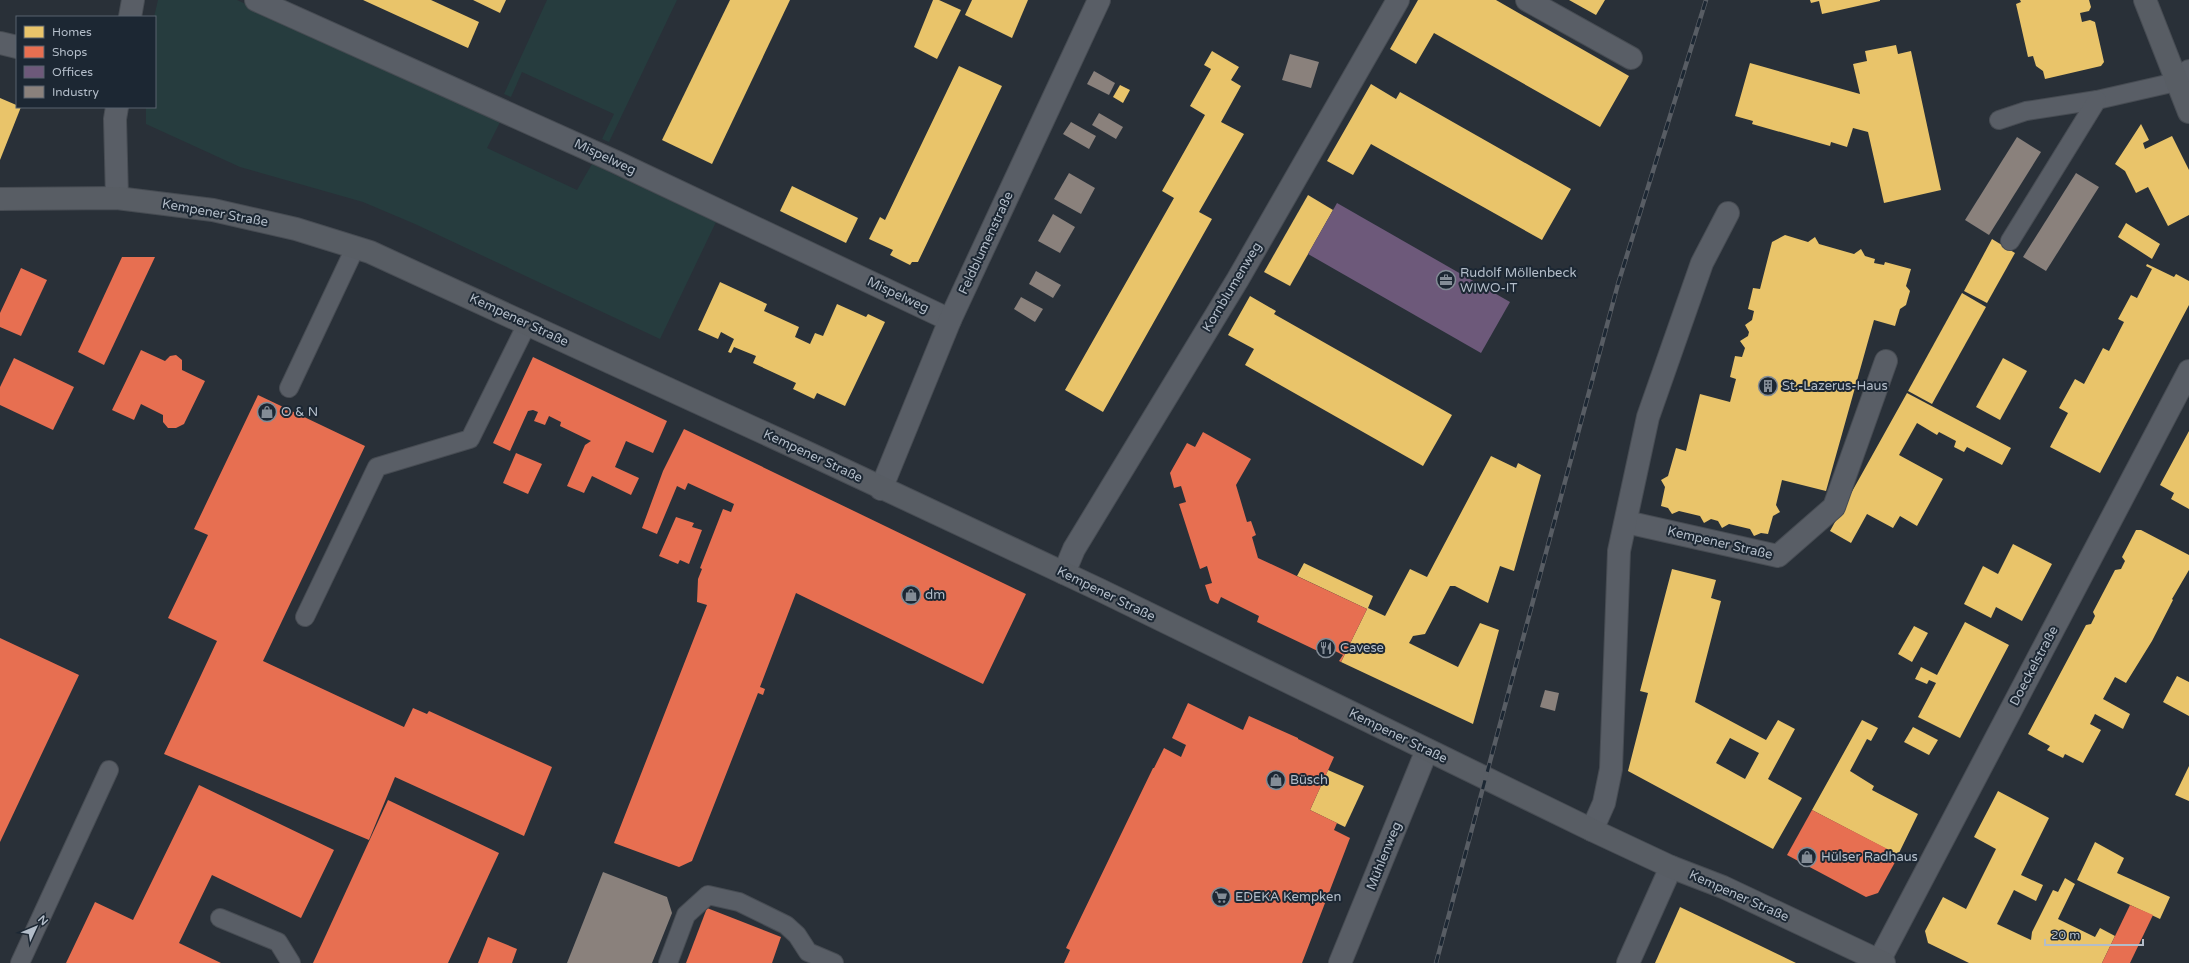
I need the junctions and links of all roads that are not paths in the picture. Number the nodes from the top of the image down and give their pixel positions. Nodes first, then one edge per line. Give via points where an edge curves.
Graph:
1 (133, 0) edge
2 (256, 0) edge
3 (1099, 0) edge
4 (1398, 0) edge
5 (1527, 0) edge
6 (2145, 0) edge
7 (130, 16) edge
8 (0, 43) edge
9 (16, 47) edge
10 (1630, 58) dead end
11 (2182, 76) edge
12 (2097, 100) junction
13 (113, 111) edge
14 (2189, 112) edge
15 (1999, 120) dead end
16 (118, 198) junction
17 (0, 199) edge
18 (1728, 212) dead end
19 (2010, 241) dead end
20 (355, 248) junction
21 (950, 320) junction
22 (527, 324) junction
23 (1886, 361) dead end
24 (2189, 371) edge
25 (289, 388) dead end
26 (881, 489) junction
27 (1626, 522) junction
28 (1064, 573) junction
29 (305, 617) dead end
30 (1427, 750) junction
31 (109, 770) dead end
32 (1592, 830) junction
33 (1671, 867) junction
34 (220, 918) dead end
35 (1882, 962) edge
36 (20, 963) edge
37 (291, 963) edge
38 (668, 963) edge
39 (834, 963) edge
40 (1340, 963) edge
41 (1628, 963) edge

1 - 7 street
2 - 21 street, Mispelweg via 614,161
3 - 21 street, Feldblumenstraße
4 - 28 street, Kornblumenweg via 1238,279 1074,549
5 - 10 street
6 - 11 street
8 - 9 street
11 - 12 lane
11 - 14 street
12 - 15 lane via 2026,111
12 - 19 lane
13 - 16 street
16 - 17 street, Kempener Straße
16 - 20 street, Kempener Straße via 213,210 296,229
18 - 27 street via 1702,263 1648,417
20 - 22 street, Kempener Straße via 370,252
20 - 25 lane
21 - 26 street, Feldblumenstraße
22 - 26 street, Kempener Straße
22 - 29 lane via 470,439 377,467
23 - 27 street, Kempener Straße via 1834,507 1778,556
24 - 35 street, Doeckelstraße
26 - 28 street, Kempener Straße
27 - 32 street via 1619,551 1611,769 1604,803
28 - 30 street, Kempener Straße
30 - 32 street, Kempener Straße
30 - 40 street, Mühlenweg
31 - 36 lane
32 - 33 street, Kempener Straße
33 - 35 street, Kempener Straße via 1723,887
33 - 41 street
34 - 37 lane via 278,942
38 - 39 lane via 686,915 708,895 738,902 786,925 808,952

